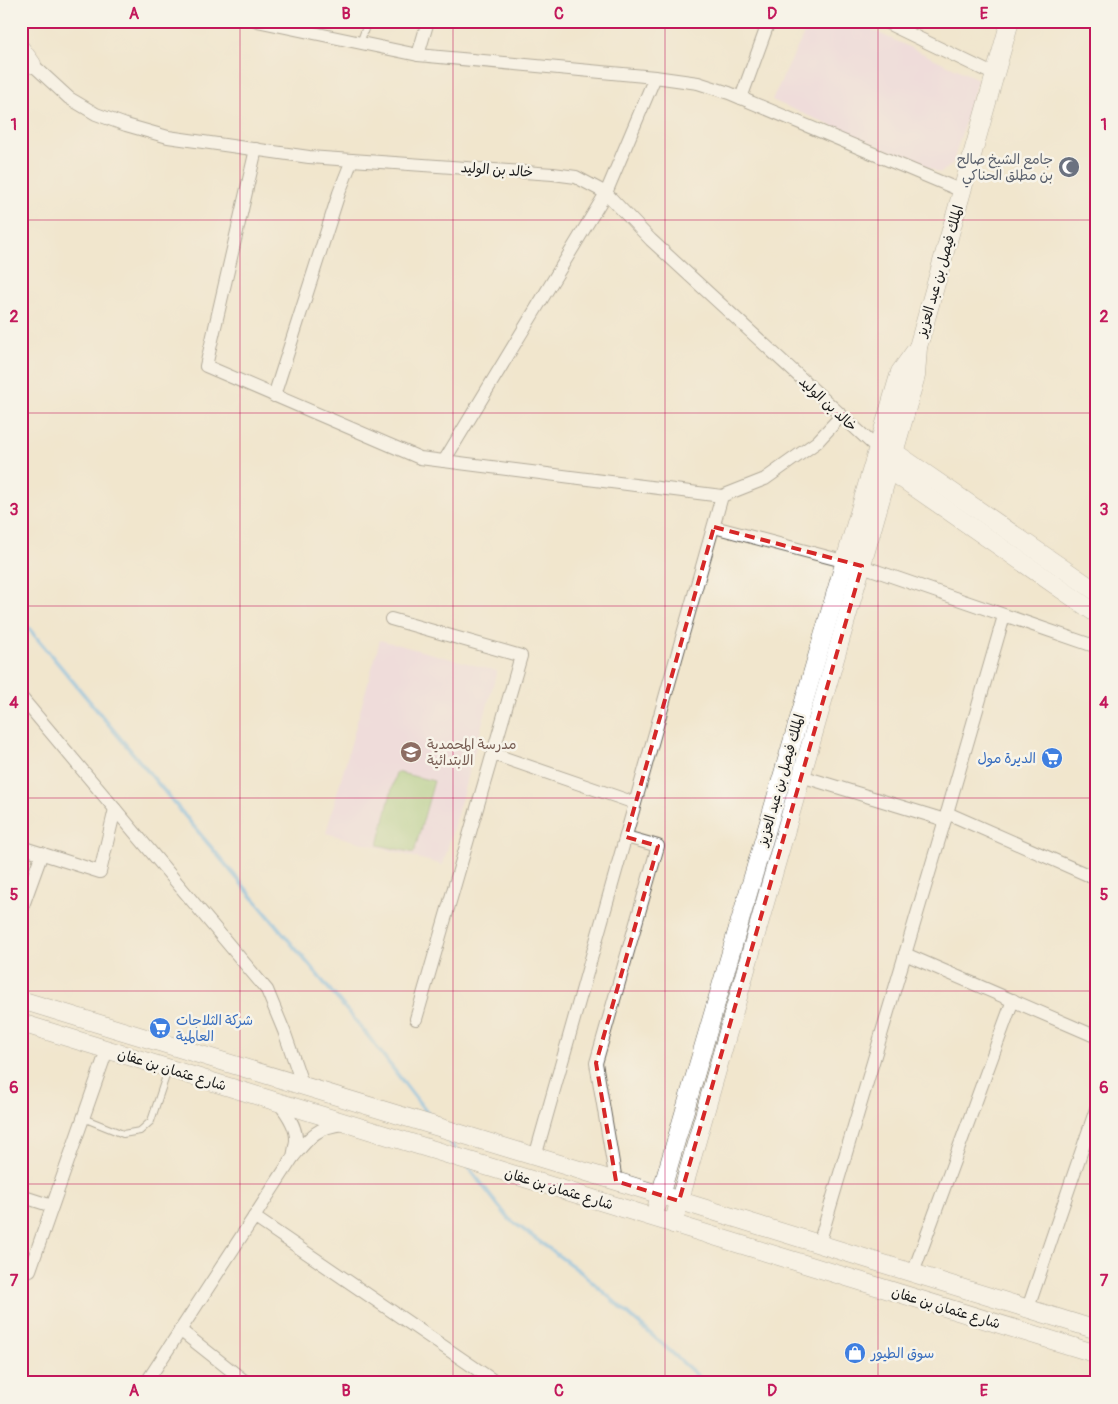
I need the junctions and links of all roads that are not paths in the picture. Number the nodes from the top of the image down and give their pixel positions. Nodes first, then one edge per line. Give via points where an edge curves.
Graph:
1 (257, 21) edge
2 (368, 21) edge
3 (428, 21) edge
4 (769, 21) edge
5 (883, 21) edge
6 (1010, 21) edge
7 (360, 43) junction
8 (21, 49) edge
9 (418, 55) junction
10 (27, 60) edge
11 (995, 75) junction
12 (655, 77) junction
13 (741, 98) junction
14 (256, 149) junction
15 (352, 160) junction
16 (962, 191) junction
17 (606, 193) junction
18 (274, 396) junction
19 (841, 416) junction
20 (887, 457) junction
21 (444, 461) junction
22 (722, 496) junction
23 (714, 527) junction
24 (853, 564) junction
25 (1097, 592) edge
26 (1097, 614) edge
27 (1004, 616) junction
28 (391, 619) dead end
29 (1097, 647) edge
30 (21, 697) edge
31 (493, 754) junction
32 (801, 776) junction
33 (635, 803) junction
34 (115, 809) junction
35 (946, 816) junction
36 (626, 837) junction
37 (21, 847) edge
38 (42, 853) junction
39 (1097, 879) edge
40 (21, 912) edge
41 (905, 954) junction
42 (21, 1000) edge
43 (1013, 1000) junction
44 (416, 1018) dead end
45 (21, 1023) edge
46 (1097, 1036) edge
47 (107, 1050) junction
48 (168, 1069) junction
49 (303, 1086) junction
50 (278, 1102) junction
51 (1097, 1106) edge
52 (83, 1118) junction
53 (347, 1123) junction
54 (535, 1156) junction
55 (292, 1157) junction
56 (616, 1181) junction
57 (660, 1195) junction
58 (21, 1196) edge
59 (680, 1200) junction
60 (52, 1206) junction
61 (254, 1217) junction
62 (654, 1218) junction
63 (673, 1224) junction
64 (819, 1244) junction
65 (30, 1270) dead end
66 (913, 1273) junction
67 (1028, 1308) junction
68 (180, 1330) junction
69 (1097, 1330) edge
70 (1097, 1354) edge
71 (146, 1383) edge
72 (247, 1383) edge
73 (497, 1383) edge

1 - 7 street
2 - 7 lane
3 - 9 street
4 - 13 street
5 - 11 street
6 - 11 street, الملك فيصل بن عبد العزيز
7 - 9 street
8 - 10 street
9 - 12 street
10 - 14 street, خالد بن الوليد via 69,98 126,126 168,137
11 - 16 street, الملك فيصل بن عبد العزيز
12 - 13 street via 698,83
12 - 17 street
13 - 16 street
14 - 15 street, خالد بن الوليد
14 - 18 street via 206,366
15 - 17 street, خالد بن الوليد via 576,177
15 - 18 street
16 - 20 street, الملك فيصل بن عبد العزيز via 918,347 916,376
17 - 19 street, خالد بن الوليد via 651,240
17 - 21 street
18 - 21 street via 420,458
19 - 20 street, خالد بن الوليد
19 - 22 street via 817,442 766,479
20 - 24 street, الملك فيصل بن عبد العزيز
20 - 25 street, خالد بن الوليد via 900,456
20 - 26 street, خالد بن الوليد via 894,473
21 - 22 street
22 - 23 street
23 - 24 street
23 - 33 street
24 - 27 street
24 - 32 street, الملك فيصل بن عبد العزيز
24 - 57 street, الملك فيصل بن عبد العزيز
27 - 29 street
27 - 35 street
28 - 31 street via 521,656
30 - 34 street
31 - 33 street
31 - 44 street
32 - 35 street
32 - 59 street, الملك فيصل بن عبد العزيز
33 - 36 street
34 - 38 street via 100,872
34 - 49 street via 267,990
35 - 39 street
35 - 41 street
36 - 54 street
36 - 56 street via 658,846 596,1063
37 - 38 street
38 - 40 street
41 - 43 street
41 - 64 street
42 - 49 street, شارع عثمان بن عفان
43 - 46 street
43 - 66 street
45 - 47 street, شارع عثمان بن عفان
47 - 48 street, شارع عثمان بن عفان
47 - 52 street
48 - 50 street, شارع عثمان بن عفان
48 - 52 lane via 152,1121 140,1131 123,1134
49 - 54 street, شارع عثمان بن عفان
50 - 53 street, شارع عثمان بن عفان
50 - 55 street via 294,1128 296,1140
51 - 67 street
52 - 60 street
53 - 55 street via 330,1125 318,1131
53 - 62 street, شارع عثمان بن عفان
54 - 56 street, شارع عثمان بن عفان
55 - 61 street
56 - 57 street, شارع عثمان بن عفان
57 - 59 street, شارع عثمان بن عفان
57 - 62 street, الملك فيصل بن عبد العزيز
58 - 60 street
59 - 63 street, الملك فيصل بن عبد العزيز
59 - 64 street, شارع عثمان بن عفان
60 - 65 street
61 - 68 street
61 - 73 street
62 - 63 street, شارع عثمان بن عفان
63 - 70 street, شارع عثمان بن عفان
64 - 66 street, شارع عثمان بن عفان
66 - 67 street, شارع عثمان بن عفان
67 - 69 street, شارع عثمان بن عفان
68 - 71 street
68 - 72 street

